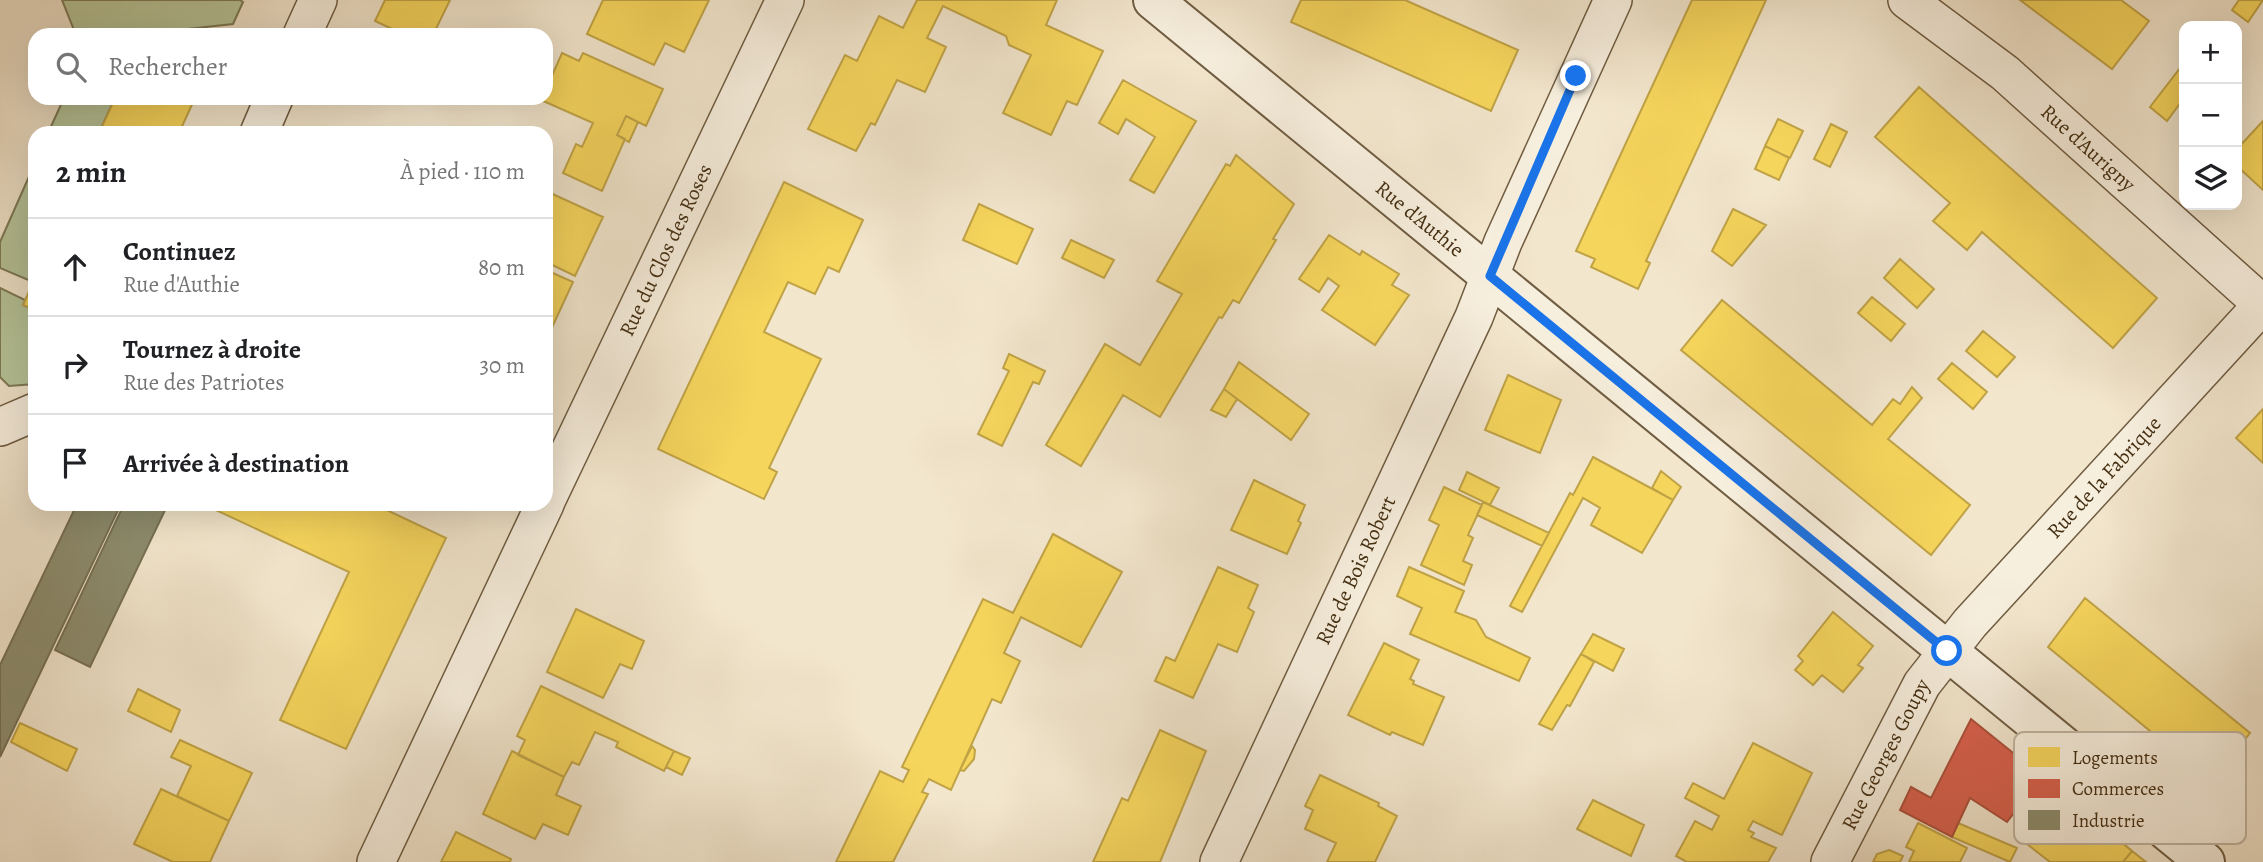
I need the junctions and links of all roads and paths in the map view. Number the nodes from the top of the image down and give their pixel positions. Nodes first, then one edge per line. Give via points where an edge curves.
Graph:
1 (318, 0) edge
2 (785, 0) edge
3 (1153, 0) edge
4 (1613, 0) edge
5 (1907, 0) edge
6 (305, 28) edge
7 (271, 105) edge
8 (261, 126) edge
9 (1490, 276) junction
10 (2263, 305) edge
11 (28, 415) edge
12 (0, 427) edge
13 (553, 486) edge
14 (541, 511) edge
15 (1947, 651) junction
16 (2046, 732) edge
17 (2183, 844) edge
18 (376, 862) edge
19 (1219, 862) edge
20 (1830, 862) edge
21 (2205, 862) edge

1 - 6 street
2 - 13 street, Rue du Clos des Roses
3 - 9 street, Rue d'Authie
4 - 9 street, Rue de Bois Robert
5 - 10 street, Rue d'Aurigny via 2005,73
7 - 8 street
9 - 15 street, Rue d'Authie
9 - 19 street, Rue de Bois Robert
10 - 15 street, Rue de la Fabrique
11 - 12 street
14 - 18 street, Rue du Clos des Roses
15 - 16 street, Rue d'Authie
15 - 20 street, Rue Georges Goupy via 1922,684
17 - 21 street, Rue d'Authie

